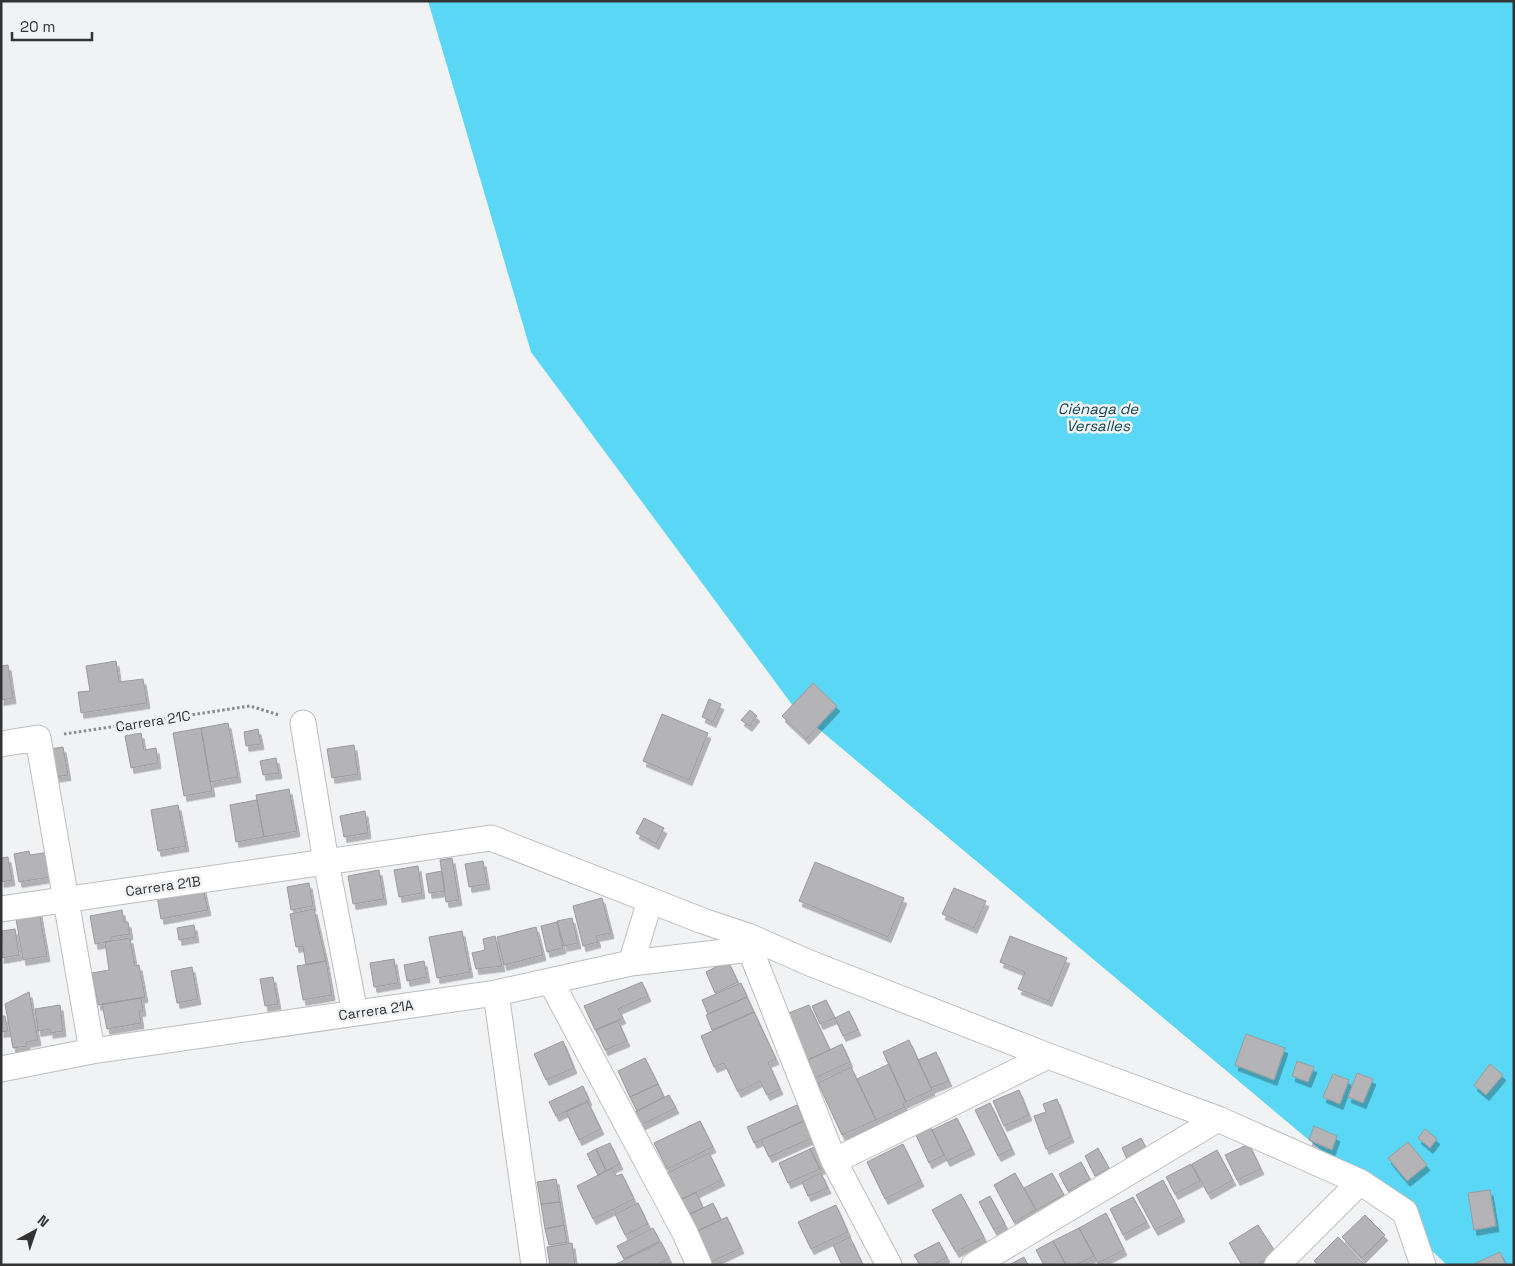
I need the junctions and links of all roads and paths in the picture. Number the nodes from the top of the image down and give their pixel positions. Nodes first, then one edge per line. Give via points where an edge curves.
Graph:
1 (303, 723) joint
2 (38, 738) junction
3 (1, 744) edge
4 (326, 862) junction
5 (67, 899) junction
6 (650, 901) junction
7 (1, 909) edge
8 (749, 942) junction
9 (630, 963) junction
10 (551, 982) junction
11 (496, 993) junction
12 (354, 1013) junction
13 (92, 1051) junction
14 (1048, 1056) junction
15 (1, 1069) edge
16 (1218, 1119) junction
17 (834, 1162) junction
18 (1360, 1182) junction
19 (534, 1265) edge
20 (699, 1265) edge
21 (889, 1265) edge
22 (974, 1265) edge
23 (1277, 1265) edge
24 (1423, 1265) edge

1 - 2 path, Carrera 21C via 250,706
1 - 4 street
2 - 3 street
2 - 5 street
4 - 5 street, Carrera 21B
4 - 6 street, Carrera 21B via 492,838
4 - 12 street
5 - 7 street, Carrera 21B
5 - 13 street
6 - 8 street, Carrera 21B
6 - 9 street
8 - 9 street, Carrera 21A
8 - 14 street, Carrera 21B
8 - 17 street
9 - 10 street, Carrera 21A
10 - 11 street, Carrera 21A
10 - 20 street
11 - 12 street, Carrera 21A
11 - 19 street
12 - 13 street, Carrera 21A
13 - 15 street, Carrera 21A
14 - 16 street, Carrera 21B
14 - 17 street
16 - 18 street, Carrera 21B
16 - 22 street
17 - 21 street
18 - 23 street
18 - 24 street, Carrera 21B via 1405,1212

